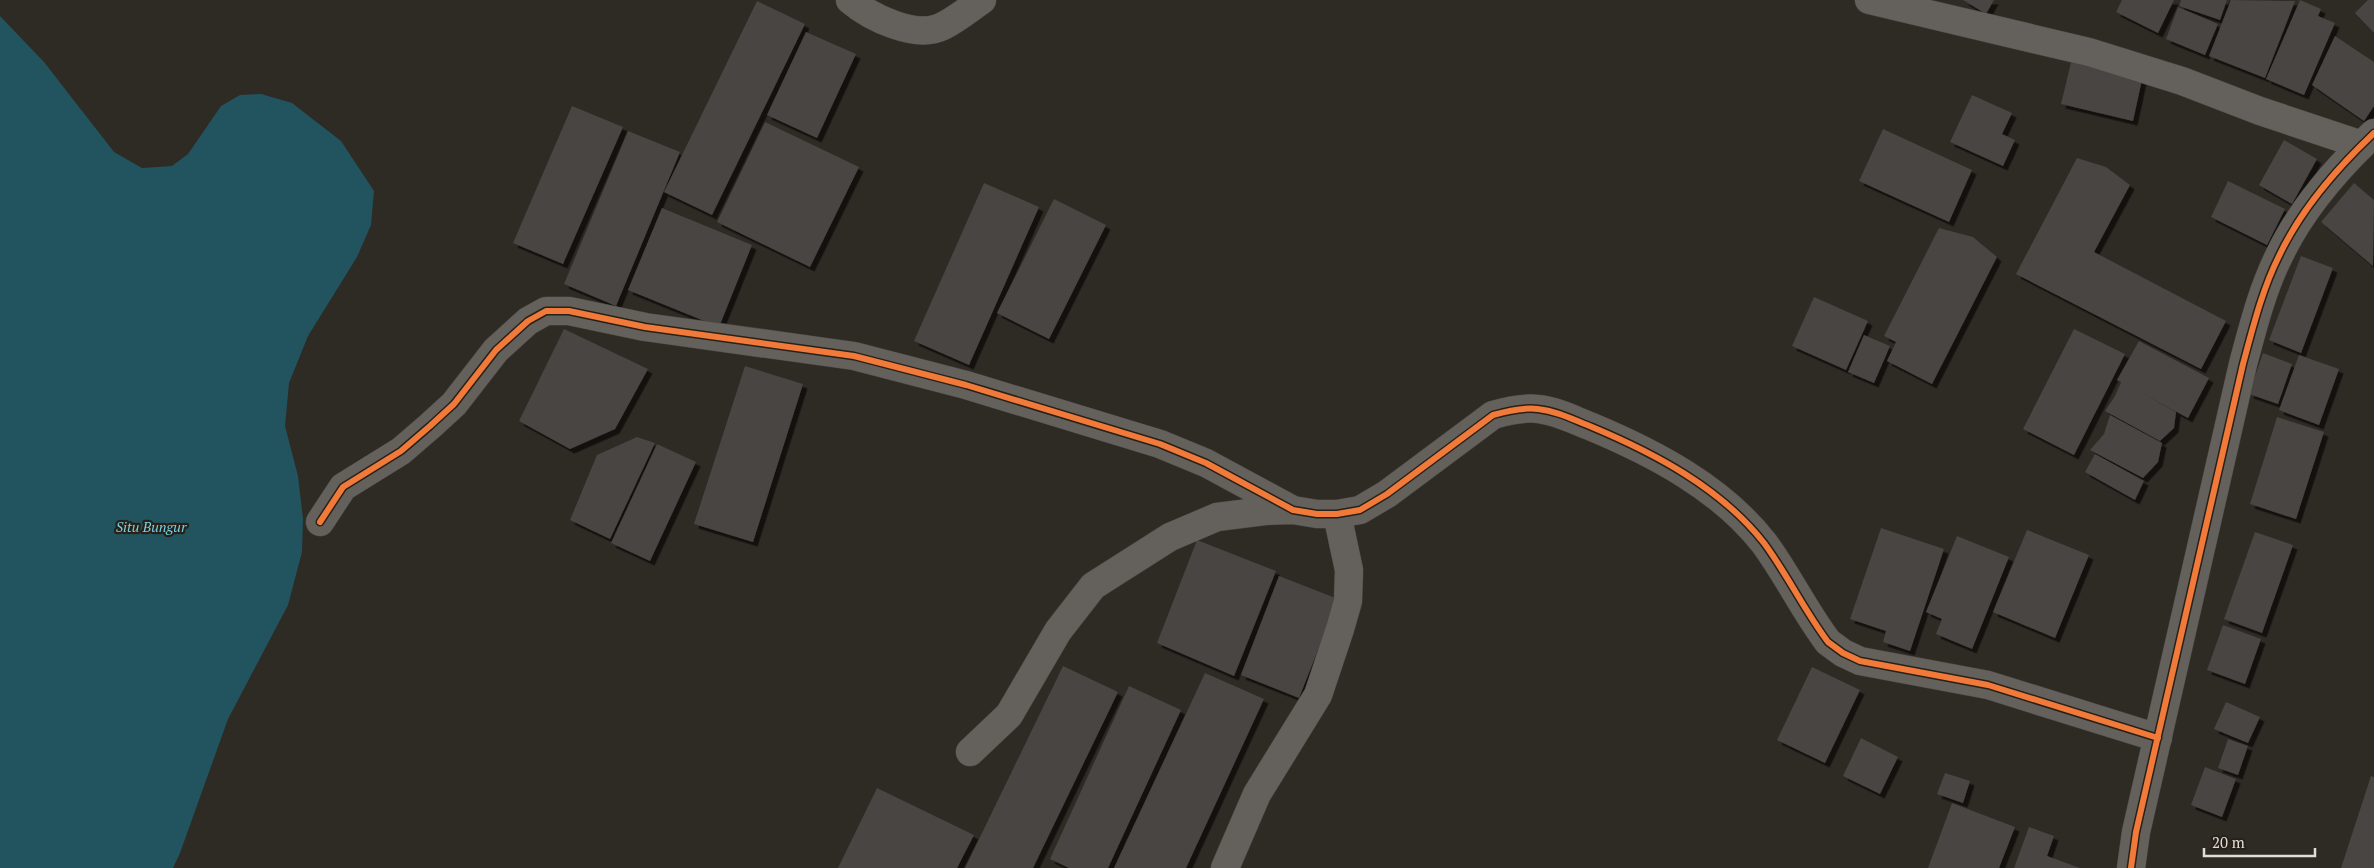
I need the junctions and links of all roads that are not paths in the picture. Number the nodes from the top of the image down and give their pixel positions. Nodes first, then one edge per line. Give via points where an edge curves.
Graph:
1 (850, 0) edge
2 (982, 0) edge
3 (1868, 0) edge
4 (2368, 139) edge
5 (1293, 510) junction
6 (1337, 514) junction
7 (320, 522) dead end
8 (2158, 738) junction
9 (970, 752) dead end
10 (1225, 868) edge
11 (2131, 868) edge

1 - 2 street via 863,11 889,23 918,30 941,27
3 - 4 street via 2089,52 2182,80 2260,111
4 - 8 street via 2310,203 2279,255 2258,308
5 - 6 street
5 - 7 street via 1206,463 1160,444 966,385 854,356 645,327 569,311 546,311 528,321 496,350 454,404 430,426 401,451 343,487
5 - 9 street via 1265,510 1216,517 1170,537 1093,586 1058,631 1010,715
6 - 8 street via 1360,510 1387,494 1493,415 1537,408 1559,413 1630,443 1707,488 1735,510 1763,542 1828,642 1843,653 1860,660 1988,685
6 - 10 street via 1349,570 1348,602 1340,629 1318,695 1257,794
8 - 11 street

